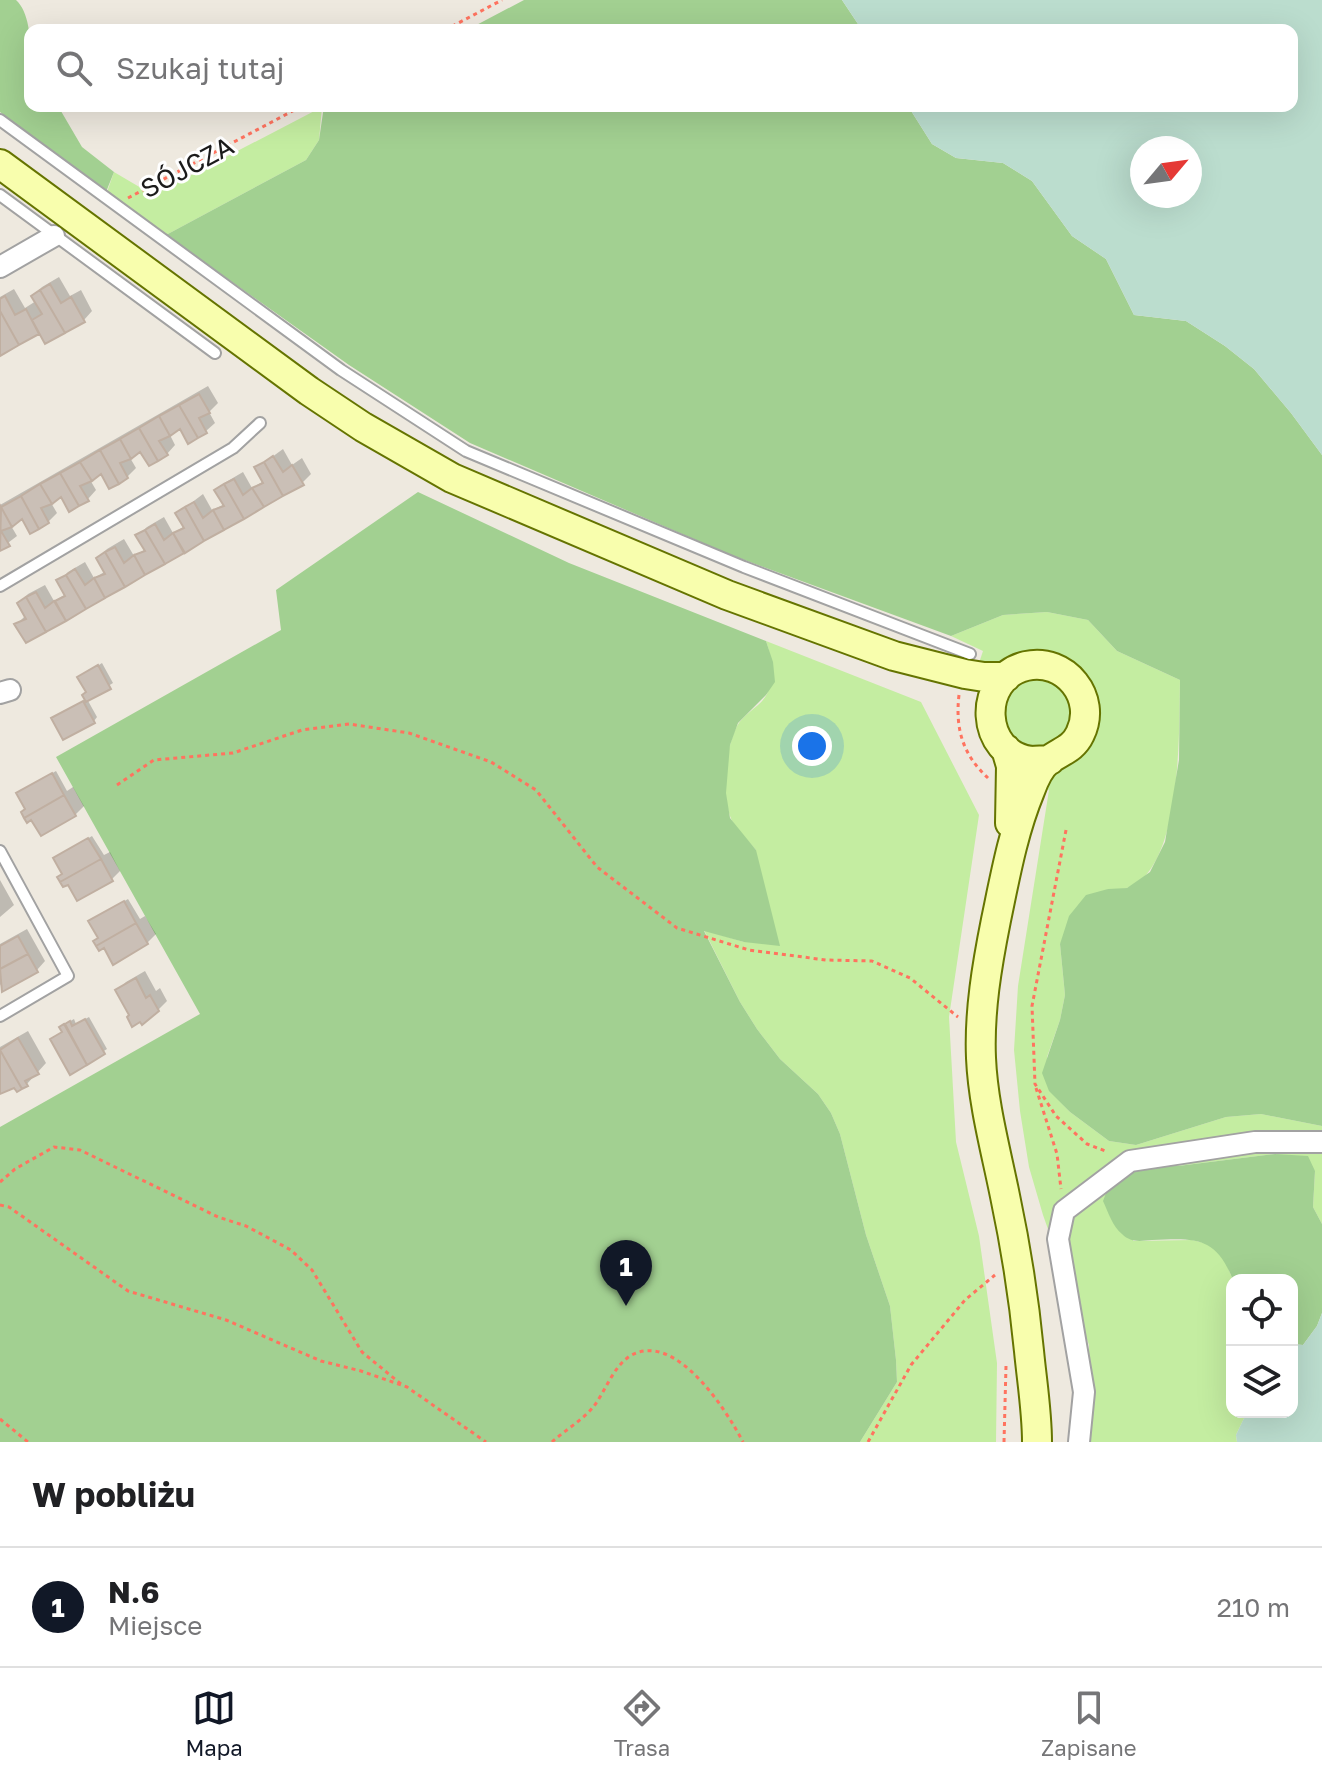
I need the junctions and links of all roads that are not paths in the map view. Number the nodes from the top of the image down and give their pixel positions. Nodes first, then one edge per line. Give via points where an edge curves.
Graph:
1 (0, 120) edge
2 (0, 164) edge
3 (0, 195) edge
4 (54, 236) junction
5 (0, 267) edge
6 (215, 353) dead end
7 (260, 423) dead end
8 (0, 586) edge
9 (970, 654) dead end
10 (894, 656) junction
11 (1006, 677) junction
12 (989, 708) junction
13 (1006, 749) junction
14 (1050, 760) junction
15 (0, 851) edge
16 (1008, 860) junction
17 (0, 1016) edge
18 (1322, 1142) edge
19 (1017, 1355) junction
20 (1020, 1442) edge
21 (1037, 1442) edge
22 (1079, 1442) edge

1 - 9 lane via 341,370 466,451
2 - 10 main road via 309,391 452,478 727,595
3 - 4 lane
4 - 5 street
4 - 6 lane
7 - 8 lane via 233,448
10 - 11 main road via 974,676
10 - 12 main road
11 - 12 main road
11 - 14 main road via 1025,666 1053,667 1076,684 1083,697 1086,712 1080,736
12 - 13 main road via 991,727
13 - 14 main road via 1031,761
13 - 16 main road via 1011,778
14 - 16 main road via 1029,793
15 - 17 lane via 68,976
16 - 19 main road via 988,962 981,1059 1017,1253
18 - 22 street via 1255,1142 1130,1161 1064,1211 1058,1239 1084,1392
19 - 20 main road
19 - 21 main road via 1037,1420

